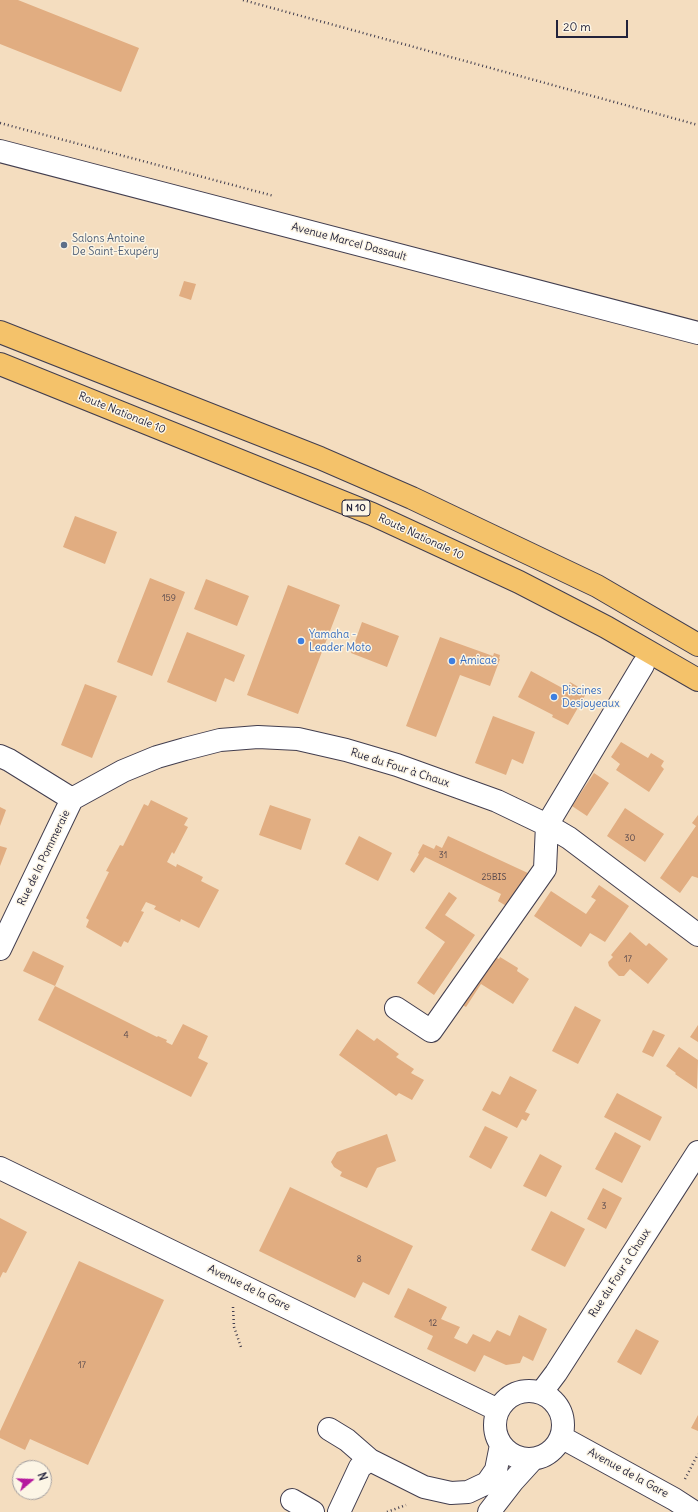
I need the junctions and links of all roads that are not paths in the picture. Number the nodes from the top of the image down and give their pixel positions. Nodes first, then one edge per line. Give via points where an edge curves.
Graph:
1 (0, 151) edge
2 (0, 332) edge
3 (698, 333) edge
4 (0, 364) edge
5 (698, 645) edge
6 (644, 665) dead end
7 (698, 680) edge
8 (0, 756) edge
9 (72, 799) junction
10 (547, 825) junction
11 (698, 935) edge
12 (0, 949) edge
13 (396, 1008) dead end
14 (698, 1152) edge
15 (0, 1168) edge
16 (541, 1393) junction
17 (498, 1410) junction
18 (329, 1429) dead end
19 (561, 1437) junction
20 (501, 1445) junction
21 (533, 1459) junction
22 (370, 1460) junction
23 (292, 1500) dead end
24 (313, 1512) edge
25 (339, 1512) edge
26 (489, 1512) edge
27 (694, 1512) edge

1 - 3 street, Avenue Marcel Dassault
2 - 5 main road via 320,458 412,498 597,586
4 - 7 main road, Route Nationale 10 / N 10 via 372,514 519,582 606,627
6 - 10 street
8 - 9 street, Rue de la Pommeraie
9 - 10 street, Rue du Four à Chaux via 123,771 185,749 220,740 258,737 298,739 397,765 497,801
9 - 12 street, Rue de la Pommeraie
10 - 11 street, Rue du Four à Chaux via 569,838
10 - 13 street via 545,869 431,1030
14 - 16 street, Rue du Four à Chaux
15 - 17 street, Avenue de la Gare
16 - 17 street via 524,1391 513,1394
16 - 19 street via 554,1402 559,1410 563,1428
17 - 20 street via 495,1428 496,1437
18 - 22 street via 347,1440
19 - 21 street via 547,1454
19 - 27 street, Avenue de la Gare
20 - 21 street via 515,1456
20 - 22 street via 496,1470 487,1483 468,1492 451,1493 424,1487
21 - 26 street
22 - 25 street via 360,1467
23 - 24 street

